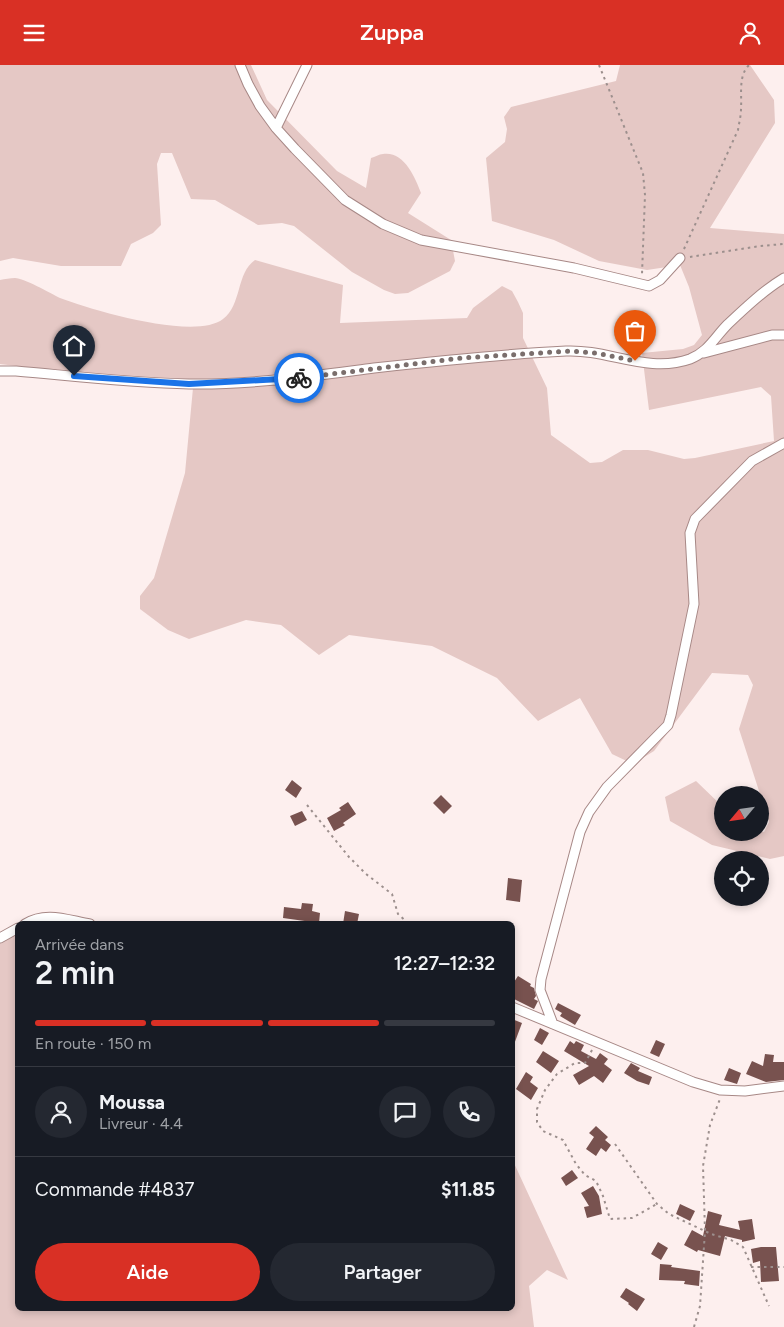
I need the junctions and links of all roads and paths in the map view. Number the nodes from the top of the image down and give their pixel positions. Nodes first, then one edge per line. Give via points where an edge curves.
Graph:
1 (240, 65) edge
2 (307, 65) edge
3 (599, 65) edge
4 (749, 65) edge
5 (276, 128) junction
6 (784, 244) edge
7 (680, 258) junction
8 (784, 278) edge
9 (642, 284) junction
10 (784, 335) edge
11 (702, 353) junction
12 (0, 371) edge
13 (784, 443) edge
14 (307, 805) dead end
15 (30, 921) edge
16 (74, 921) edge
17 (406, 921) edge
18 (15, 930) edge
19 (0, 938) edge
20 (515, 1008) edge
21 (553, 1024) junction
22 (596, 1042) junction
23 (784, 1086) edge
24 (723, 1090) junction
25 (615, 1145) dead end
26 (657, 1205) junction
27 (705, 1231) junction
28 (751, 1267) junction
29 (784, 1267) edge
30 (770, 1306) dead end
31 (694, 1327) edge

1 - 5 street via 253,95
2 - 5 street
3 - 9 path via 643,173
4 - 7 path via 744,70 741,86 738,130
5 - 9 street via 346,200 383,224 421,240
6 - 7 path
7 - 9 street via 660,280 649,286
8 - 11 street via 728,325
10 - 11 street via 772,335
11 - 12 street via 664,364 570,351 462,358 283,379 189,384
13 - 21 street via 752,461 691,527 694,604 672,715 668,725 607,787 589,812 580,832 541,979 540,990
14 - 17 path via 349,857 392,894 398,914
15 - 16 street via 48,916
18 - 19 street
20 - 21 street
21 - 22 street
22 - 24 street via 693,1082
22 - 26 path via 585,1063 575,1063 557,1074 545,1089 537,1109 537,1123 543,1131 564,1140 576,1164 596,1181 610,1219 632,1218
23 - 24 street
24 - 27 path via 710,1125 703,1166
25 - 26 path
26 - 27 path
27 - 28 path via 743,1247
27 - 31 path via 700,1306
28 - 29 path
28 - 30 path

